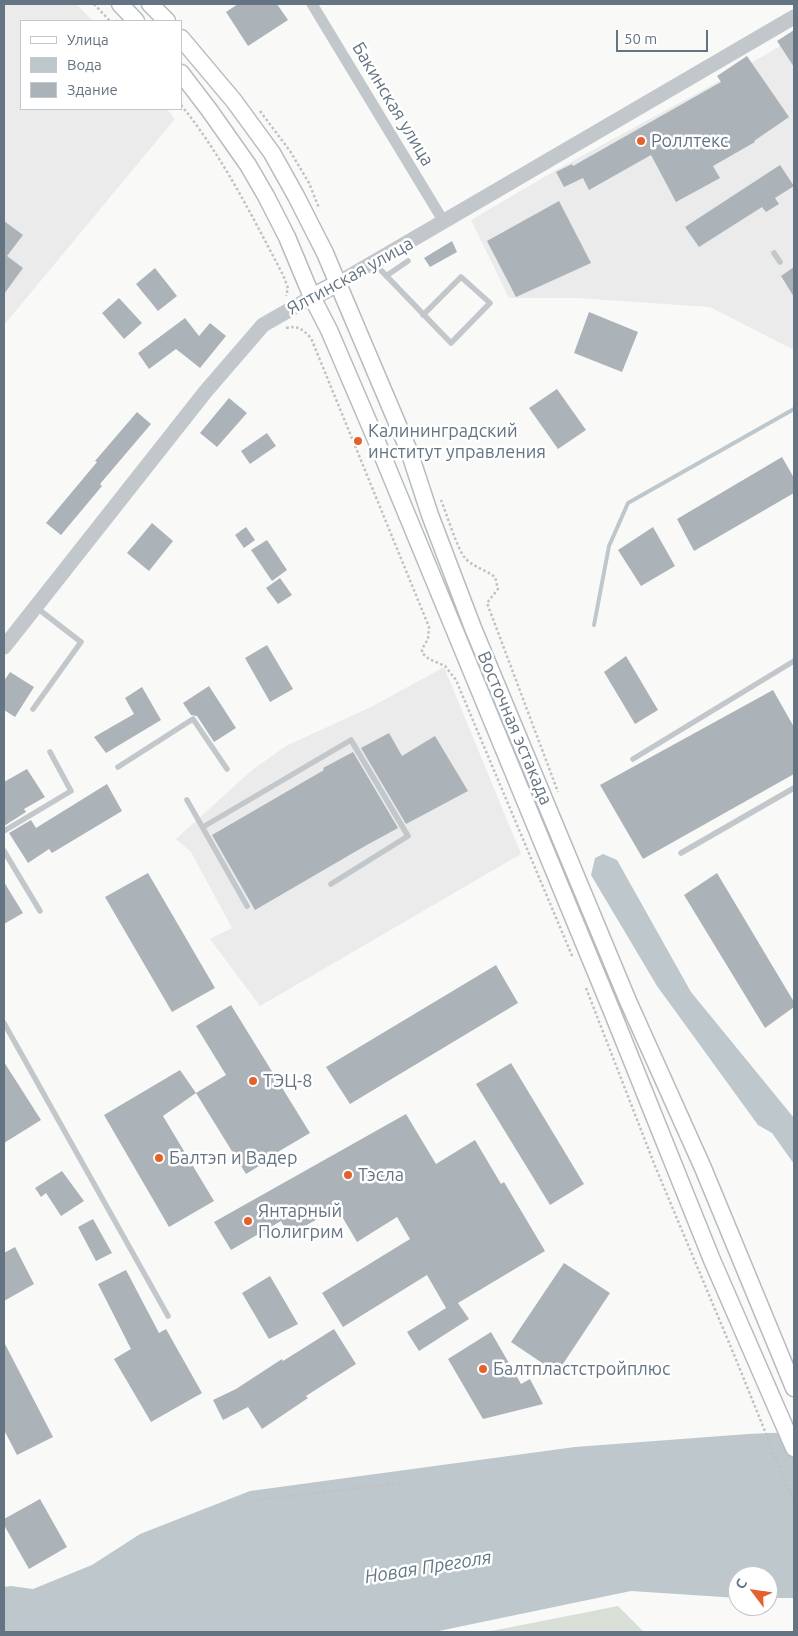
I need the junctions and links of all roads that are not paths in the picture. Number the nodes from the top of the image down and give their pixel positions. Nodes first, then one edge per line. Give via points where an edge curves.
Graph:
1 (120, 4) edge
2 (150, 4) edge
3 (312, 4) edge
4 (794, 17) edge
5 (135, 20) edge
6 (166, 20) edge
7 (182, 39) edge
8 (182, 74) edge
9 (444, 222) junction
10 (774, 253) dead end
11 (408, 261) dead end
12 (374, 262) junction
13 (780, 262) dead end
14 (386, 276) junction
15 (338, 283) junction
16 (312, 297) junction
17 (423, 315) junction
18 (36, 607) junction
19 (4, 647) edge
20 (794, 662) edge
21 (34, 709) dead end
22 (50, 752) dead end
23 (633, 759) dead end
24 (118, 767) dead end
25 (227, 769) dead end
26 (794, 788) edge
27 (187, 800) dead end
28 (203, 828) junction
29 (4, 831) edge
30 (4, 851) edge
31 (681, 853) dead end
32 (331, 884) dead end
33 (247, 906) dead end
34 (40, 911) dead end
35 (4, 1023) edge
36 (168, 1316) dead end
37 (794, 1388) edge
38 (794, 1448) edge

1 - 5 main road
2 - 6 main road
3 - 9 street, Бакинская улица
4 - 9 street, Ялтинская улица
7 - 15 main road, Восточная эстакада via 272,153
8 - 16 main road, Восточная эстакада via 248,165 287,237
9 - 12 street, Ялтинская улица
10 - 13 lane
11 - 14 lane
12 - 14 lane
12 - 15 street, Ялтинская улица
14 - 17 lane
15 - 16 main road, Ялтинская улица
15 - 37 main road, Восточная эстакада via 409,451 473,628
16 - 18 street, Ялтинская улица via 263,325 206,391
16 - 38 main road, Восточная эстакада via 378,444 678,1178
17 - 17 lane via 451,343 490,303 460,277
18 - 19 street, Ялтинская улица
18 - 21 lane via 80,642
20 - 23 lane
22 - 29 lane via 71,791
24 - 25 lane via 193,719
26 - 31 lane
27 - 28 lane
28 - 32 lane via 352,740 408,836
28 - 33 lane
30 - 34 lane
35 - 36 lane

